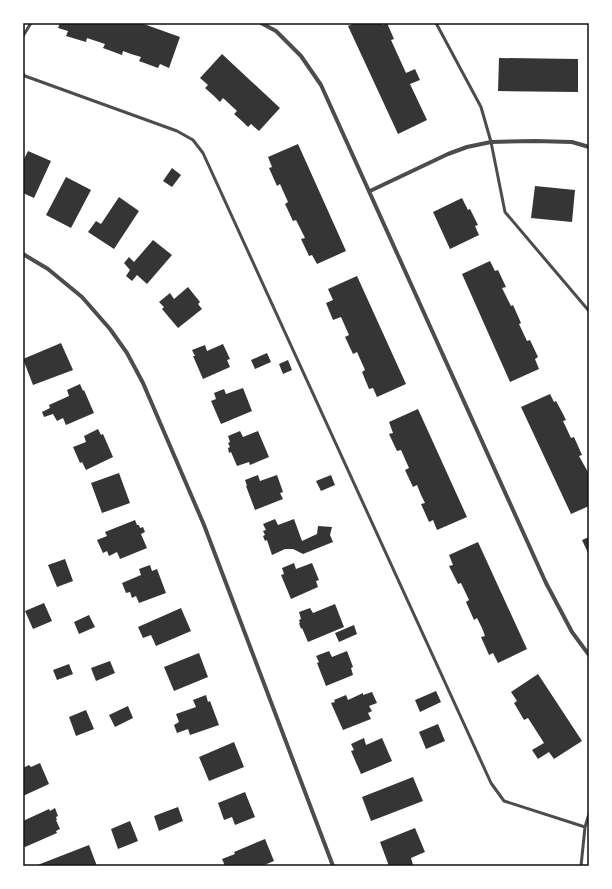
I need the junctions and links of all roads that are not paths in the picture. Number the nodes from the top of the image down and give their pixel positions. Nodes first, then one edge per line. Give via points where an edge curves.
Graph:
1 (31, 23) edge
2 (261, 23) edge
3 (436, 23) edge
4 (23, 36) edge
5 (23, 74) edge
6 (491, 142) junction
7 (589, 147) edge
8 (370, 191) junction
9 (23, 254) edge
10 (589, 311) edge
11 (589, 655) edge
12 (589, 814) edge
13 (585, 827) junction
14 (333, 866) edge
15 (581, 866) edge

1 - 4 lane
2 - 8 street via 276,32 296,51 321,85
3 - 6 lane via 480,107
5 - 13 lane via 177,131 193,140 203,153 491,783 504,801
6 - 7 street via 572,142
6 - 8 street via 448,154
6 - 10 lane via 505,212
8 - 11 street via 546,583 572,632
9 - 14 street via 48,269 82,297 110,329 143,383 204,525
12 - 13 lane
13 - 15 lane

